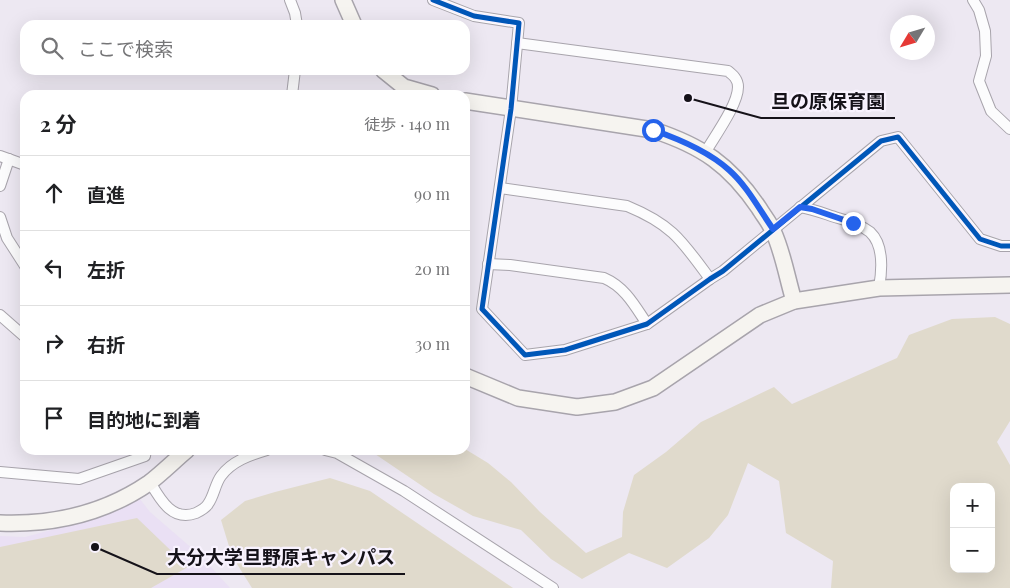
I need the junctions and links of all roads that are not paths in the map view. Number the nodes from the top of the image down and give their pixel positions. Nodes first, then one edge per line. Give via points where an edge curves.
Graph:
1 (290, 0) edge
2 (343, 0) edge
3 (433, 0) edge
4 (973, 0) edge
5 (296, 20) edge
6 (352, 20) edge
7 (517, 43) junction
8 (294, 75) edge
9 (389, 75) edge
10 (293, 90) edge
11 (414, 90) edge
12 (470, 102) edge
13 (511, 109) junction
14 (1010, 129) edge
15 (704, 153) junction
16 (5, 157) edge
17 (20, 163) edge
18 (0, 186) edge
19 (500, 188) junction
20 (800, 207) junction
21 (0, 217) edge
22 (773, 229) junction
23 (1010, 246) edge
24 (20, 258) edge
25 (488, 264) junction
26 (710, 279) junction
27 (1003, 285) edge
28 (879, 288) junction
29 (794, 301) junction
30 (0, 314) edge
31 (647, 324) junction
32 (20, 332) edge
33 (470, 378) edge
34 (145, 455) edge
35 (180, 455) edge
36 (248, 455) edge
37 (341, 455) edge
38 (0, 472) edge
39 (150, 482) junction
40 (0, 524) edge
41 (553, 588) edge

1 - 5 street
2 - 6 street
3 - 7 street via 474,16 519,23
4 - 14 street via 985,31 986,56 979,81 991,111
7 - 13 street
7 - 15 street via 728,71 735,76 736,95 726,119
8 - 10 street
9 - 11 street via 404,87
12 - 13 street
13 - 15 street via 653,130
13 - 19 street
15 - 22 street via 728,170
16 - 17 street
16 - 18 street
19 - 25 street
19 - 26 street via 627,206 662,223 678,236
20 - 22 street
20 - 23 street via 881,141 898,137 980,239
20 - 28 street via 853,223 871,233 878,246 882,273
21 - 24 street
22 - 26 street
22 - 29 street
25 - 31 street via 615,282
25 - 31 street via 482,309 526,355 565,350
26 - 31 street
27 - 28 street
28 - 29 street
29 - 33 street via 760,315 653,388 615,402 577,407 518,398
30 - 32 street
34 - 38 street via 79,479
35 - 39 street
36 - 39 street via 221,476 208,505 191,515 169,509
37 - 41 street via 404,491
39 - 40 street via 103,508 62,519

